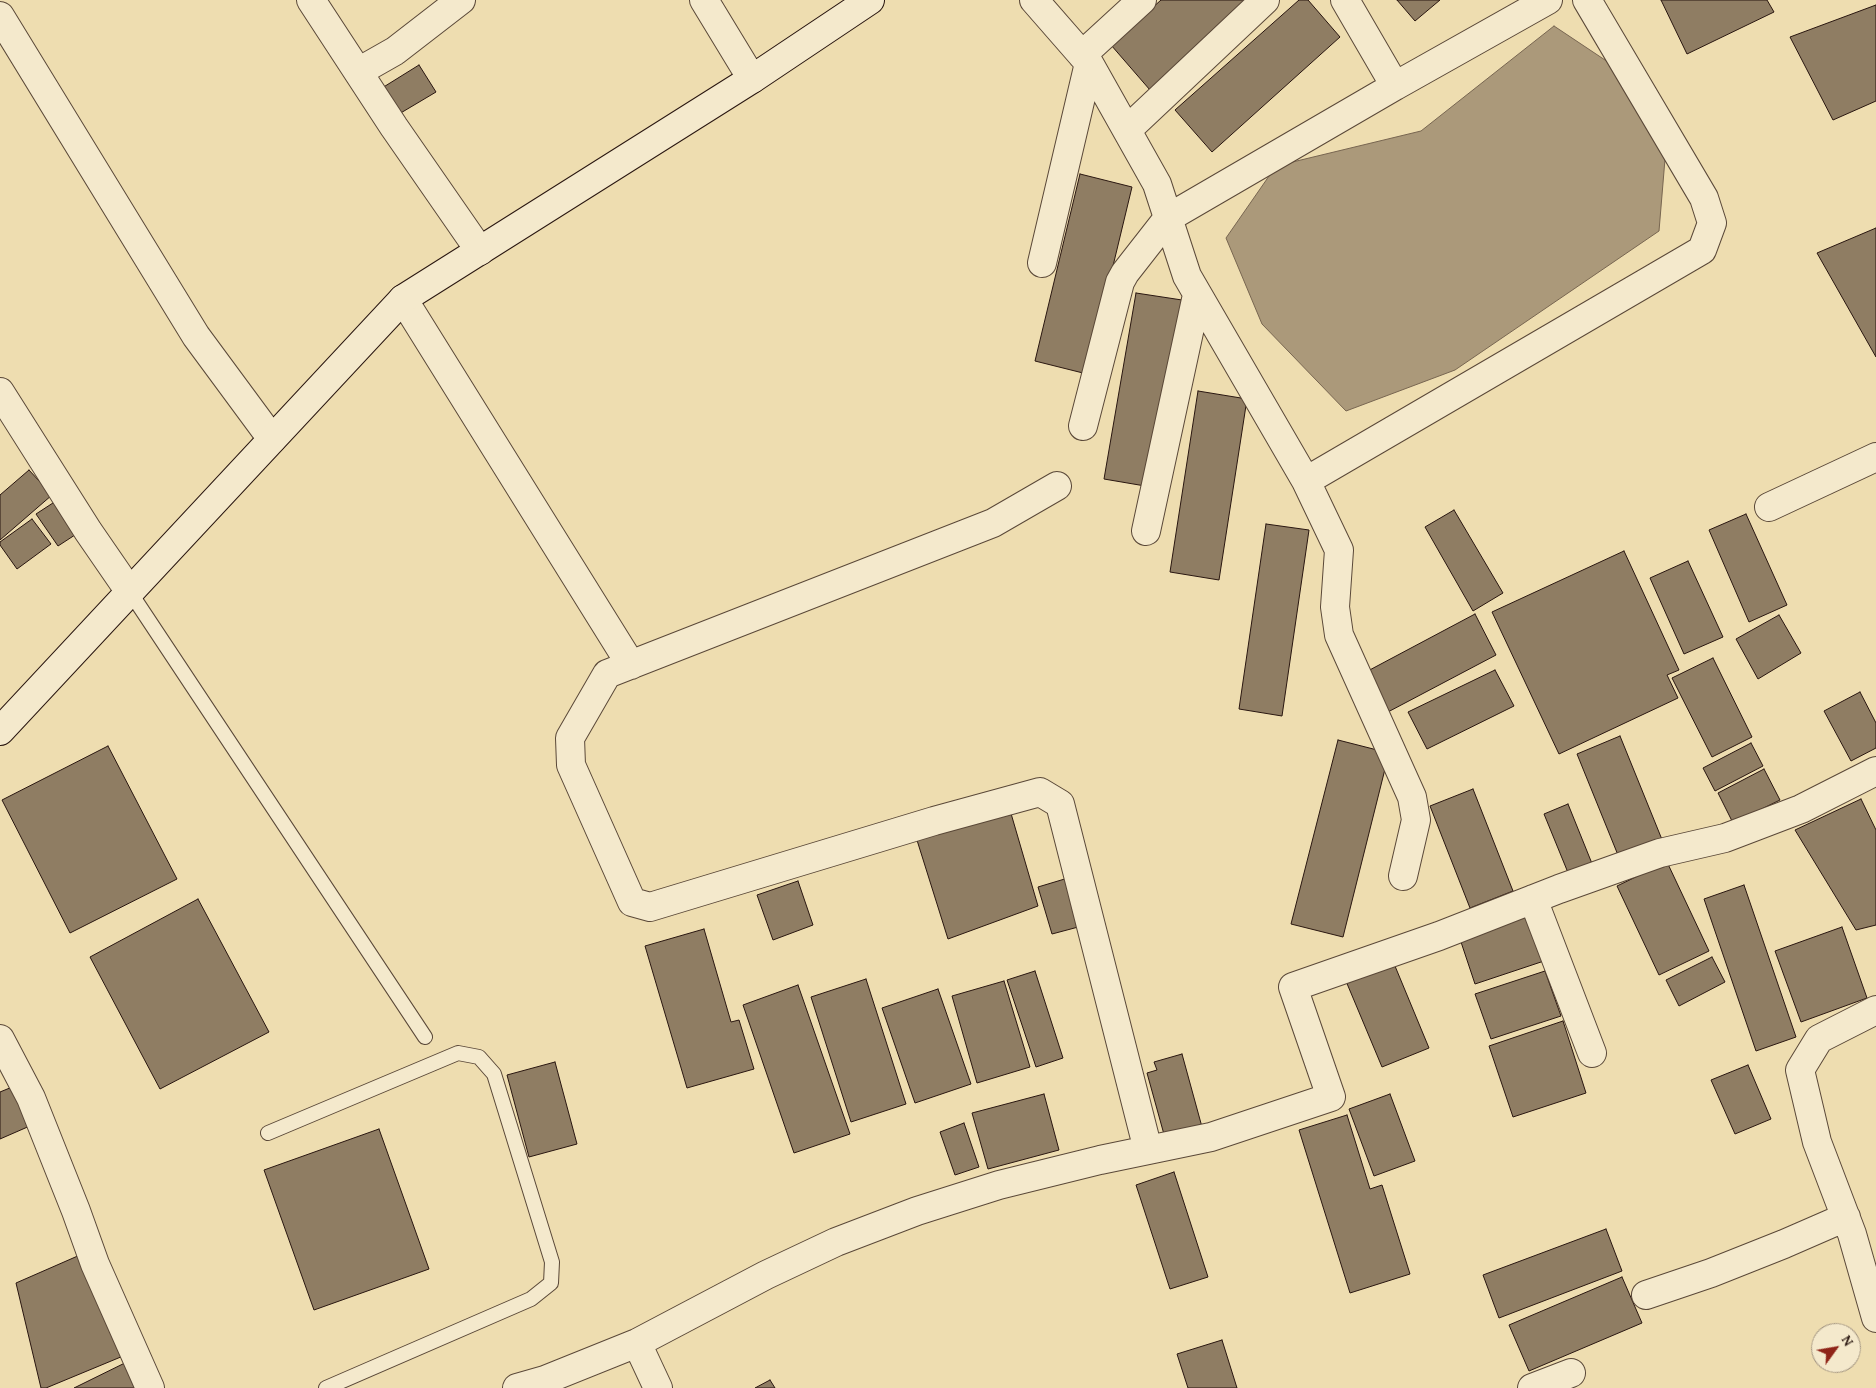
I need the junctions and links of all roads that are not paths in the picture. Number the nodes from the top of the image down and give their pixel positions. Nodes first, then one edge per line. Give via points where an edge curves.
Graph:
1 (311, 0) edge
2 (461, 0) edge
3 (704, 0) edge
4 (870, 0) edge
5 (1034, 0) edge
6 (1142, 0) edge
7 (1265, 0) edge
8 (1345, 0) edge
9 (1548, 0) edge
10 (1587, 0) edge
11 (0, 16) edge
12 (1085, 59) junction
13 (358, 72) junction
14 (752, 79) junction
15 (1395, 86) junction
16 (1127, 130) junction
17 (1168, 218) junction
18 (480, 251) junction
19 (1042, 263) dead end
20 (1197, 295) junction
21 (403, 299) junction
22 (0, 392) edge
23 (1083, 426) dead end
24 (272, 439) junction
25 (1876, 457) edge
26 (1306, 481) junction
27 (1057, 486) dead end
28 (1769, 507) dead end
29 (1146, 531) dead end
30 (130, 592) junction
31 (632, 665) junction
32 (0, 731) edge
33 (1876, 771) edge
34 (1403, 876) dead end
35 (1533, 899) junction
36 (1876, 1010) edge
37 (425, 1037) dead end
38 (0, 1039) edge
39 (1592, 1053) dead end
40 (268, 1133) dead end
41 (1148, 1150) junction
42 (1846, 1217) junction
43 (1646, 1295) dead end
44 (1876, 1318) edge
45 (637, 1343) junction
46 (1571, 1372) dead end
47 (150, 1388) edge
48 (326, 1388) edge
49 (517, 1388) edge
50 (658, 1388) edge
51 (1532, 1388) edge

1 - 13 street
2 - 13 street via 395,51
3 - 14 street
4 - 14 street
5 - 12 street
6 - 12 street
7 - 16 street
8 - 15 street
9 - 15 street
10 - 26 street via 1704,198 1712,224 1702,250
11 - 24 street via 196,336
12 - 16 street
12 - 19 street
13 - 18 street
14 - 18 street
15 - 17 street
16 - 17 street via 1157,184
17 - 20 street via 1187,276
17 - 23 street via 1120,282
18 - 21 street
20 - 26 street
20 - 29 street
21 - 24 street
21 - 31 street
22 - 30 street
24 - 30 street
25 - 28 street
26 - 34 street via 1339,550 1336,607 1339,635 1412,797 1416,820
27 - 31 street via 993,523
30 - 32 street
30 - 37 lane
31 - 41 street via 607,674 570,738 571,765 632,902 650,907 1040,792 1060,804
33 - 35 street via 1801,809 1725,838 1660,853
35 - 39 street
35 - 41 street via 1293,988 1331,1097 1211,1137
36 - 42 street via 1819,1039 1800,1070 1817,1142
38 - 47 street via 30,1098 95,1264
40 - 48 lane via 458,1052 480,1057 494,1074 552,1262 551,1283 531,1299
41 - 45 street via 999,1185 917,1211 836,1242 766,1274
42 - 43 street via 1711,1273
42 - 44 street
45 - 49 street
45 - 50 street
46 - 51 street

